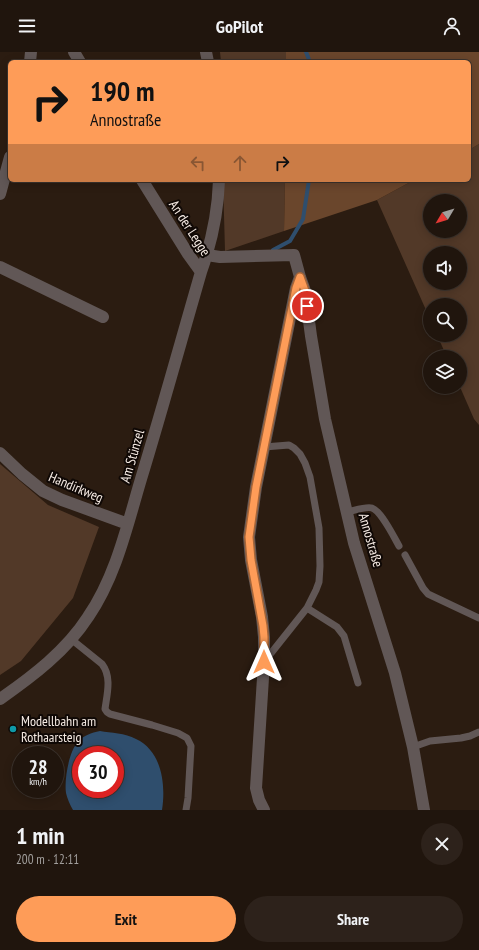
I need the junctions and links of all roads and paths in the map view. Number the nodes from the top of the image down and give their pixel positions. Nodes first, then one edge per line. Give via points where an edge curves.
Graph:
1 (8, 164) edge
2 (143, 182) edge
3 (219, 182) edge
4 (0, 194) edge
5 (207, 255) junction
6 (0, 267) edge
7 (201, 272) junction
8 (299, 273) junction
9 (103, 317) dead end
10 (264, 447) junction
11 (0, 454) edge
12 (347, 512) junction
13 (128, 524) junction
14 (399, 546) dead end
15 (404, 555) dead end
16 (307, 608) junction
17 (479, 618) edge
18 (70, 639) junction
19 (264, 662) junction
20 (358, 682) dead end
21 (0, 699) edge
22 (479, 732) edge
23 (413, 747) junction
24 (186, 810) edge
25 (264, 810) edge
26 (424, 810) edge

1 - 4 street
2 - 7 street, An der Legge
3 - 5 street, Am Stünzel via 217,213
5 - 7 street, Am Stünzel
5 - 8 street, Annostraße via 294,255
6 - 9 street
7 - 13 street, Am Stünzel
8 - 10 street
8 - 12 street, Annostraße via 305,291 310,336 325,419
10 - 16 lane via 289,445 294,448 305,463 310,477 319,528 320,566 319,582
10 - 19 street via 249,537 263,626
11 - 13 street, Handirkweg via 43,491
12 - 14 lane via 372,508 382,517
12 - 23 street, Annostraße via 354,543 395,673
13 - 18 street, Am Stünzel via 104,589 88,618
15 - 17 lane via 428,594
16 - 19 lane
16 - 20 lane via 337,627 344,636
18 - 21 street, Am Stünzel via 42,668
18 - 24 lane via 102,664 106,671 107,712 187,738 191,746
19 - 25 street via 256,788
22 - 23 lane via 460,738 430,741
23 - 26 street, Annostraße

